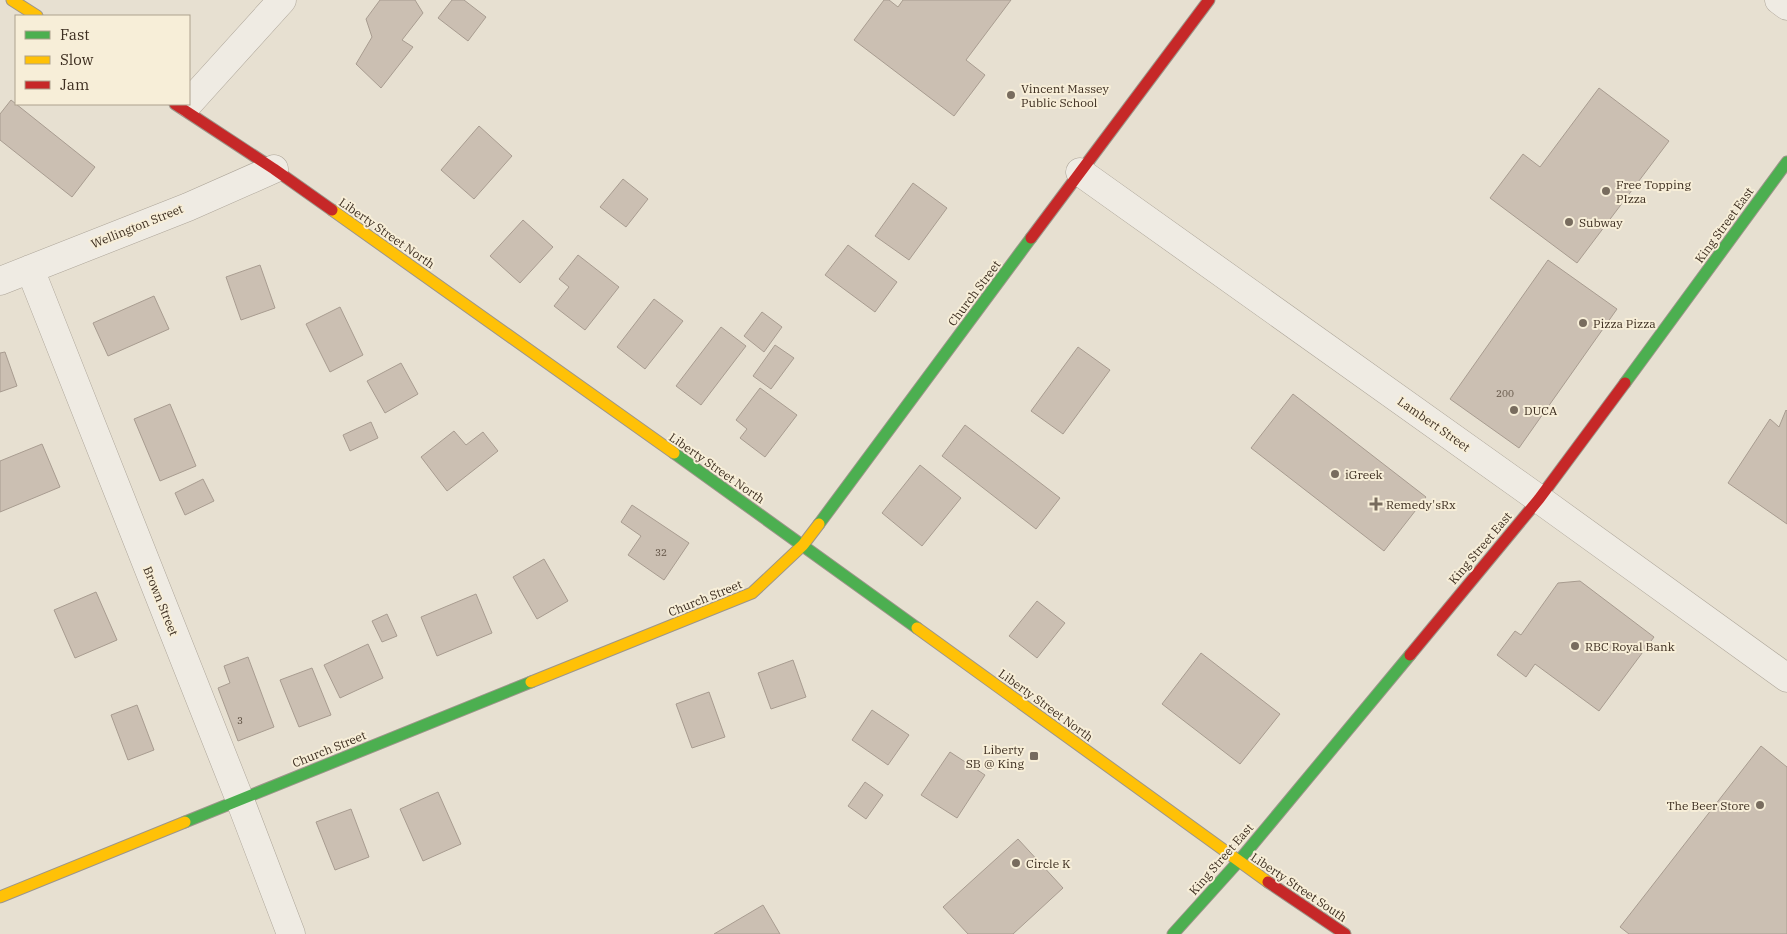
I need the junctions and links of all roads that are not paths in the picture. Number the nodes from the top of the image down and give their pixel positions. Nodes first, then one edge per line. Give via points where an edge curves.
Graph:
1 (12, 0) edge
2 (282, 0) edge
3 (1208, 0) edge
4 (1779, 0) edge
5 (1787, 6) edge
6 (35, 15) edge
7 (190, 99) edge
8 (184, 105) edge
9 (1787, 162) edge
10 (274, 169) junction
11 (1080, 172) junction
12 (30, 269) junction
13 (0, 281) edge
14 (1539, 499) junction
15 (803, 546) junction
16 (1787, 678) edge
17 (240, 800) junction
18 (1238, 862) junction
19 (0, 897) edge
20 (291, 934) edge
21 (1173, 934) edge
22 (1345, 934) edge

1 - 6 main road
2 - 7 street
3 - 11 main road, Church Street
4 - 5 street
8 - 10 main road, Liberty Street North
9 - 14 main road, King Street East
10 - 12 street, Wellington Street
10 - 15 main road, Liberty Street North
11 - 14 street, Lambert Street
11 - 15 main road, Church Street
12 - 13 street, Wellington Street
12 - 17 street, Brown Street
14 - 16 street, Lambert Street
14 - 18 main road, King Street East
15 - 17 main road, Church Street via 752,593
15 - 18 main road, Liberty Street North
17 - 19 main road, Church Street
17 - 20 street, Brown Street
18 - 21 main road, King Street East
18 - 22 main road, Liberty Street South

